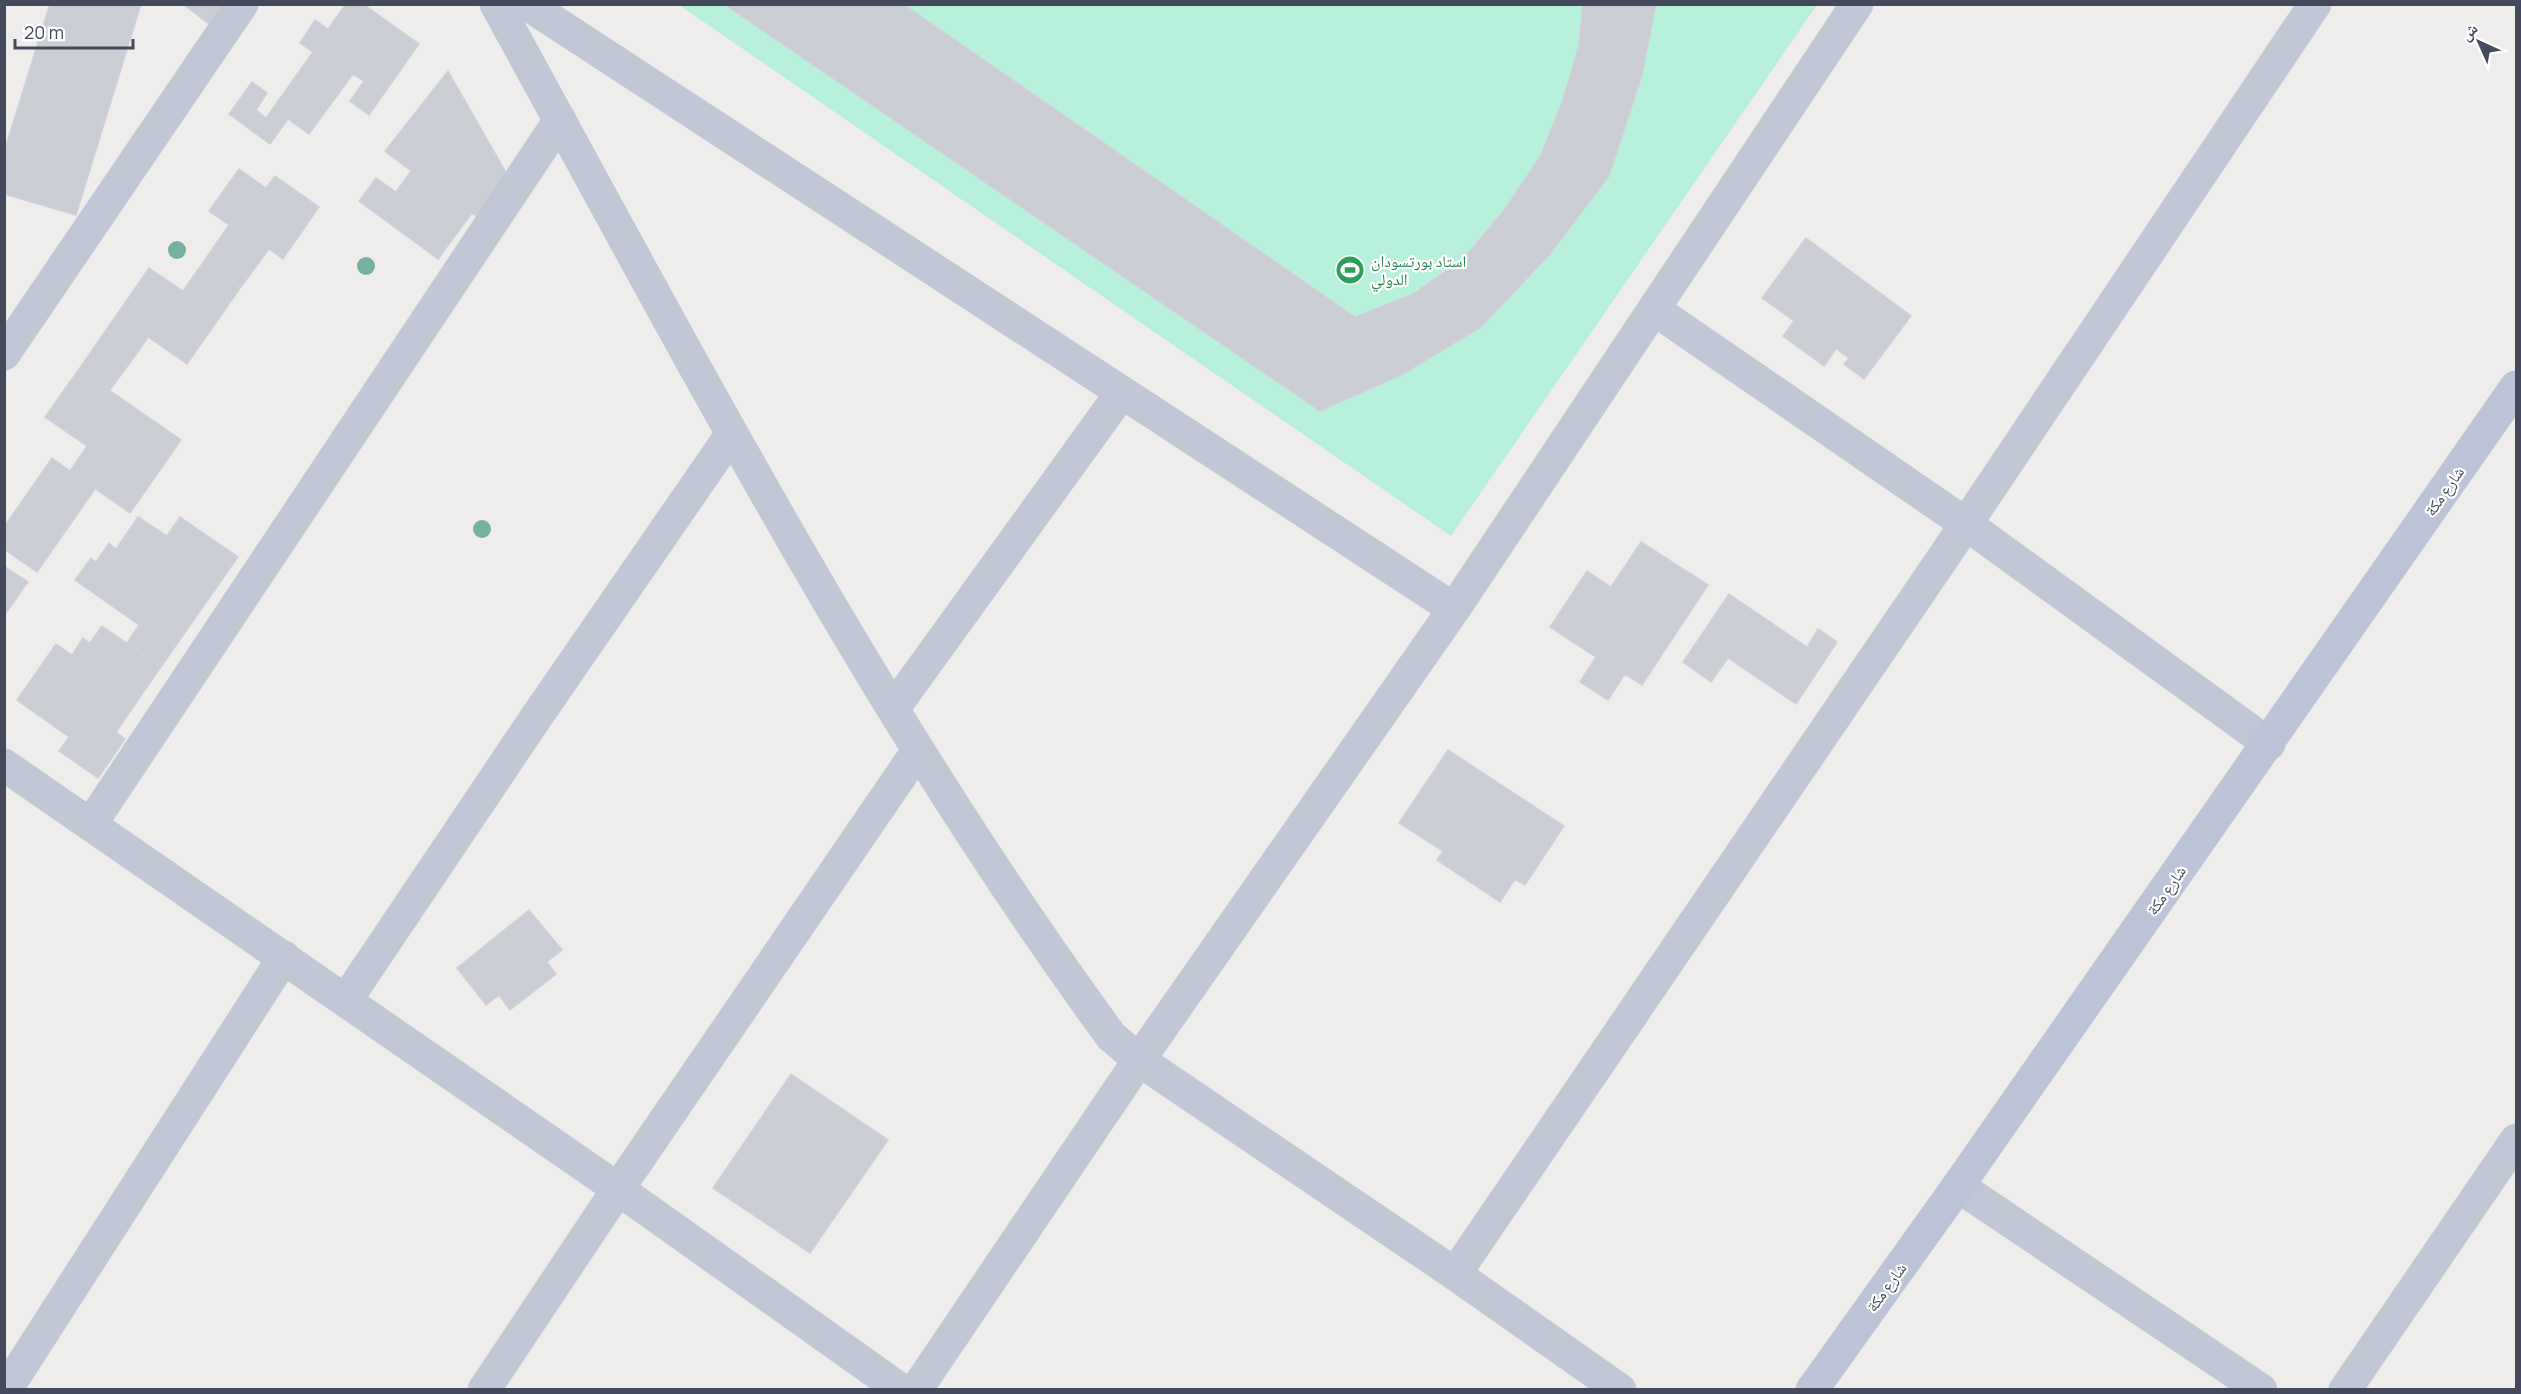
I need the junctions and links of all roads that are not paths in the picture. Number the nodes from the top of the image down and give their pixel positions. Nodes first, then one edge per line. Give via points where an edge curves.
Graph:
1 (242, 4) edge
2 (496, 4) edge
3 (526, 4) edge
4 (1857, 4) edge
5 (2315, 4) edge
6 (560, 120) junction
7 (1655, 310) junction
8 (4, 354) edge
9 (2517, 387) edge
10 (1122, 392) junction
11 (731, 435) junction
12 (1966, 525) junction
13 (1454, 609) junction
14 (893, 709) junction
15 (2269, 744) junction
16 (917, 752) junction
17 (4, 765) edge
18 (91, 824) junction
19 (284, 957) junction
20 (346, 1000) junction
21 (1139, 1060) junction
22 (2517, 1140) edge
23 (1958, 1186) junction
24 (618, 1189) junction
25 (1455, 1274) junction
26 (6, 1389) edge
27 (484, 1389) edge
28 (901, 1389) edge
29 (916, 1389) edge
30 (1620, 1389) edge
31 (1812, 1389) edge
32 (2261, 1389) edge
33 (2345, 1389) edge

1 - 8 street
2 - 6 street
3 - 10 street
4 - 7 street
5 - 12 street
6 - 11 street
6 - 18 street
7 - 12 street
7 - 13 street
9 - 15 main road, شارع مكة
10 - 13 street
10 - 14 street
11 - 14 street
11 - 20 street
12 - 15 street
12 - 25 street
13 - 21 street
14 - 16 street
15 - 23 main road, شارع مكة
16 - 21 street via 1111,1036
16 - 24 street
17 - 18 street
18 - 19 street
19 - 20 street
19 - 26 street
20 - 24 street
21 - 25 street
21 - 29 street
22 - 33 street
23 - 31 main road, شارع مكة
23 - 32 street
24 - 27 street
24 - 28 street
25 - 30 street

